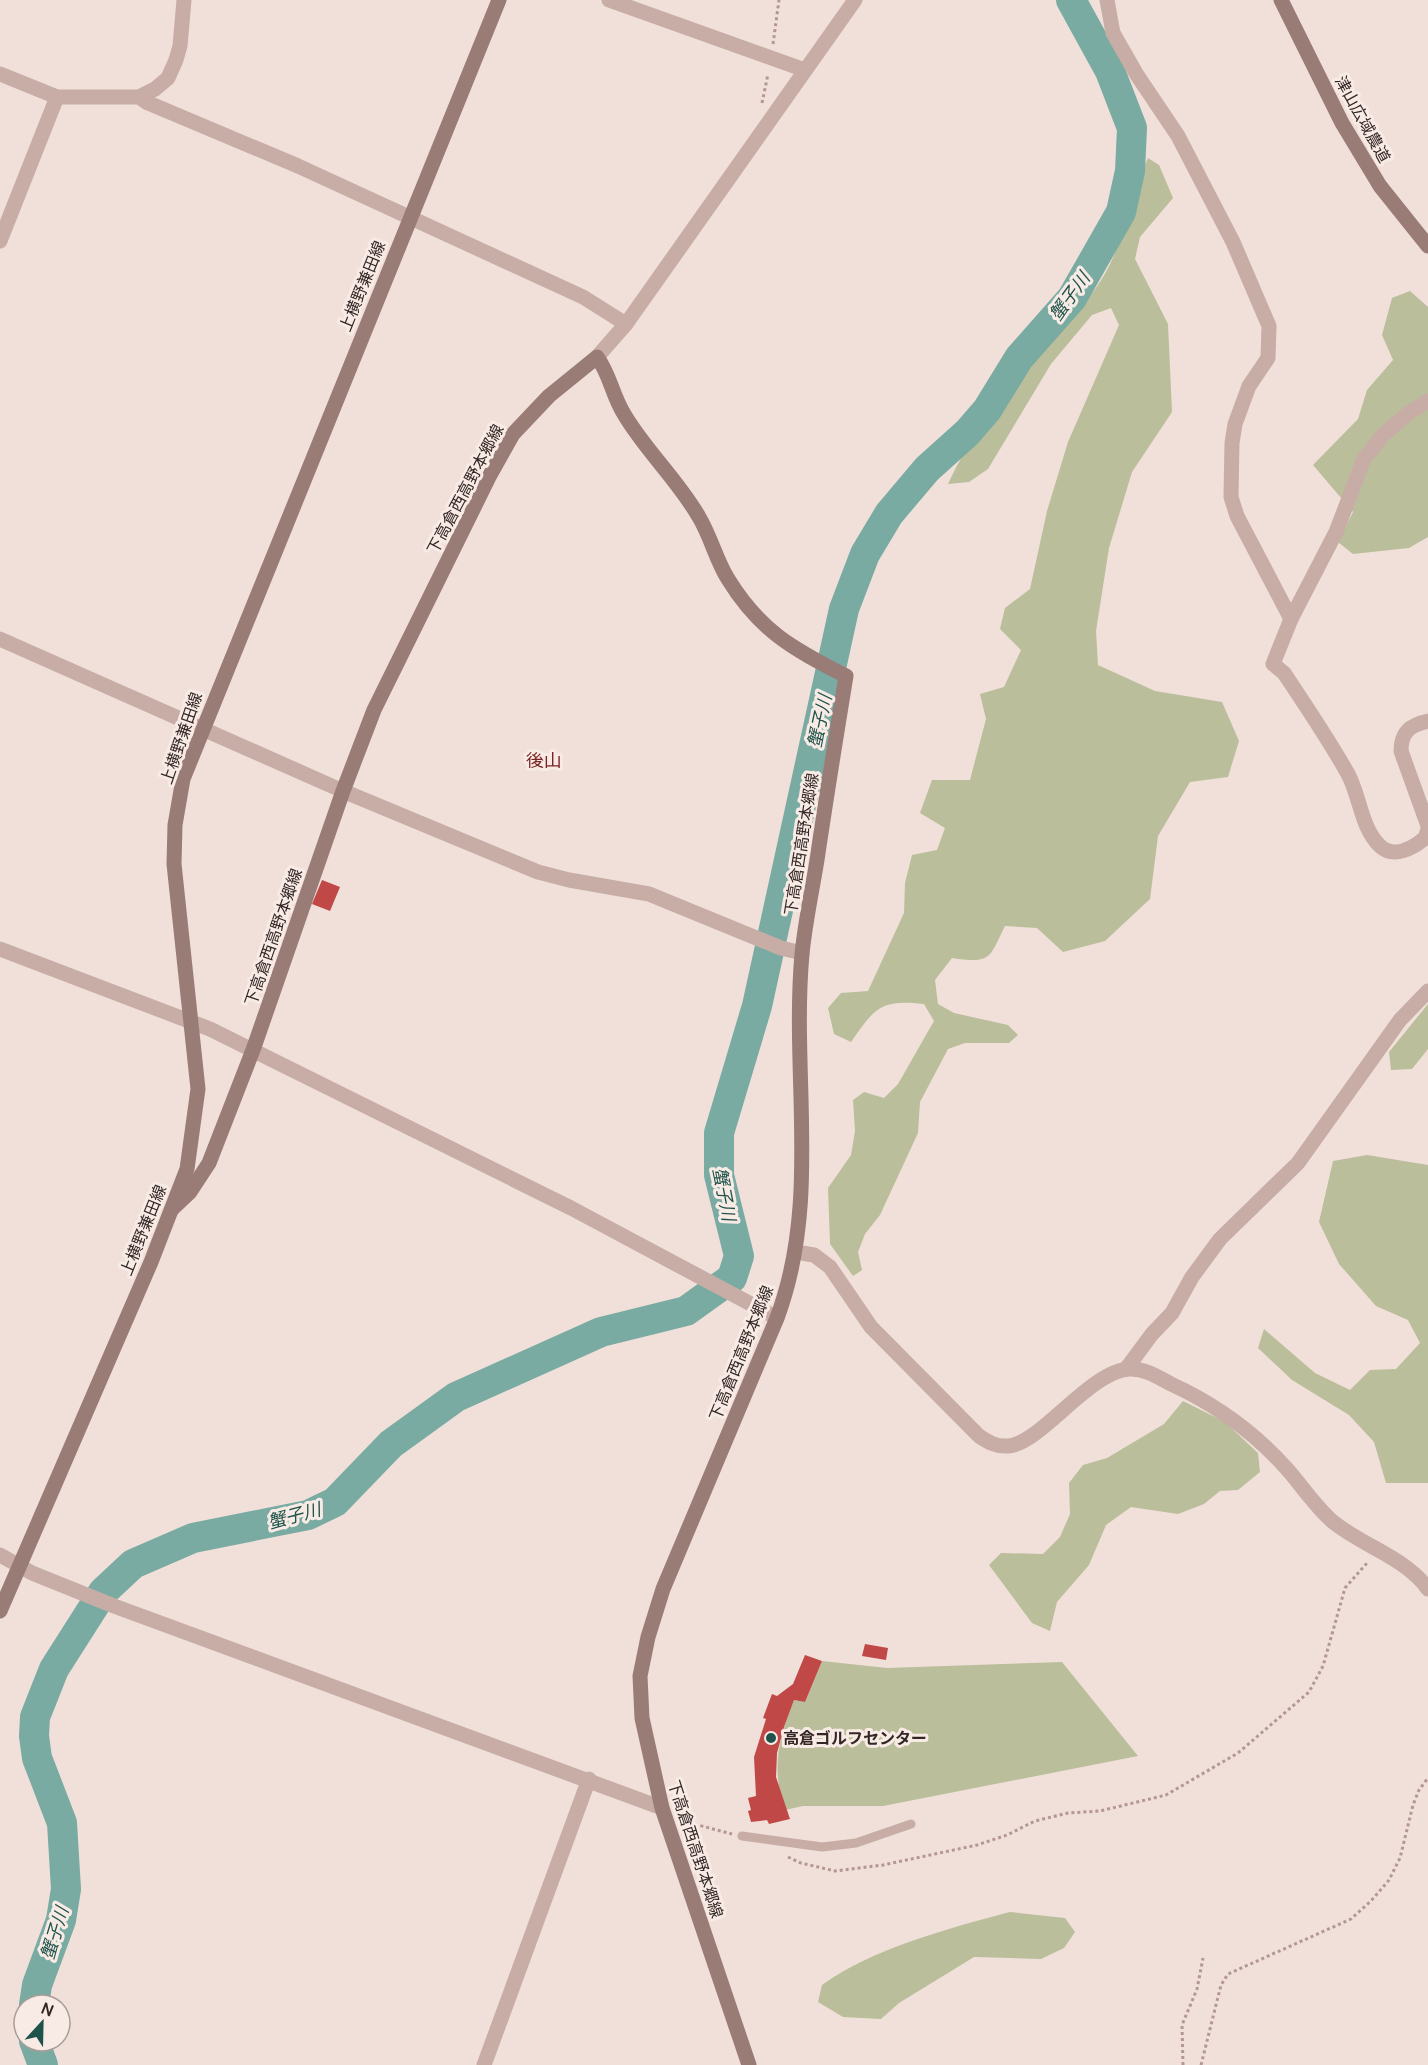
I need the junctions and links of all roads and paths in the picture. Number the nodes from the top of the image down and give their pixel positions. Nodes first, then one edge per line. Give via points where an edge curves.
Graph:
1 (184, 0) edge
2 (499, 0) edge
3 (609, 0) edge
4 (855, 0) edge
5 (1107, 0) edge
6 (1281, 0) edge
7 (806, 70) junction
8 (0, 74) edge
9 (139, 96) junction
10 (57, 97) junction
11 (410, 217) junction
12 (0, 241) edge
13 (1428, 246) edge
14 (626, 324) junction
15 (597, 357) junction
16 (1428, 401) edge
17 (1291, 620) junction
18 (0, 639) edge
19 (1428, 721) edge
20 (201, 728) junction
21 (343, 791) junction
22 (1428, 827) edge
23 (0, 949) edge
24 (802, 953) junction
25 (1428, 991) edge
26 (191, 1020) junction
27 (253, 1050) junction
28 (172, 1209) junction
29 (796, 1252) junction
30 (777, 1318) junction
31 (1126, 1369) junction
32 (1376, 1551) junction
33 (0, 1556) edge
34 (19, 1566) junction
35 (1428, 1589) edge
36 (0, 1611) edge
37 (1428, 1778) edge
38 (589, 1779) junction
39 (662, 1808) junction
40 (911, 1824) dead end
41 (742, 1836) joint
42 (786, 1856) dead end
43 (1203, 1958) dead end
44 (484, 2065) edge
45 (749, 2065) edge
46 (1183, 2065) edge
47 (1201, 2065) edge

1 - 9 street via 180,46 168,78
2 - 11 main road, 上横野兼田線
3 - 7 street
4 - 7 street
5 - 17 street via 1113,33 1178,136 1233,242 1269,326 1268,358 1249,386 1235,424 1231,497
6 - 13 main road, 津山広域農道 via 1358,150 1380,186
7 - 14 street
8 - 10 street
9 - 10 street
9 - 11 street
10 - 12 street
11 - 14 street via 583,297
11 - 20 main road, 上横野兼田線
14 - 15 street
15 - 21 main road, 下高倉西高野本郷線 via 549,396 513,434 383,691
15 - 24 main road, 下高倉西高野本郷線 via 607,370 617,402 629,423 700,517 727,578 756,618 792,648 846,676
16 - 17 street via 1383,435 1364,459 1336,532
17 - 22 street via 1273,664 1284,672 1348,775 1373,837 1381,847 1402,851 1425,838
18 - 20 street
19 - 22 street via 1407,729 1401,751
20 - 21 street
20 - 26 main road, 上横野兼田線 via 183,779 175,825 174,864
21 - 24 street via 538,872 649,894
21 - 27 main road, 下高倉西高野本郷線
23 - 26 street
24 - 29 main road, 下高倉西高野本郷線 via 803,1142
25 - 31 street via 1387,1039 1298,1163 1220,1239 1172,1313
26 - 27 street
26 - 28 main road, 上横野兼田線 via 198,1089 194,1131 187,1169
27 - 28 main road, 下高倉西高野本郷線 via 209,1164 190,1192
27 - 30 street via 571,1208
28 - 34 main road, 上横野兼田線
29 - 30 main road, 下高倉西高野本郷線
29 - 31 street via 814,1255 830,1267 871,1328 991,1444 1010,1447 1025,1439 1096,1384
30 - 39 main road, 下高倉西高野本郷線 via 663,1589 648,1637 640,1676 642,1718
31 - 32 street via 1148,1373 1219,1408 1287,1468 1331,1520
32 - 35 street via 1405,1566
32 - 42 path via 1345,1588 1323,1666 1309,1692 1238,1753 1166,1795 1035,1821 969,1848 883,1865 835,1871
33 - 34 street
34 - 36 main road, 上横野兼田線
34 - 38 street via 114,1606
37 - 47 path via 1413,1805 1400,1857 1389,1880 1371,1901 1352,1919 1228,1974 1221,1985
38 - 39 street
38 - 44 street
39 - 41 path via 688,1824
39 - 45 main road, 下高倉西高野本郷線
40 - 41 lane via 856,1843 822,1847
43 - 46 path via 1197,1989 1182,2025

